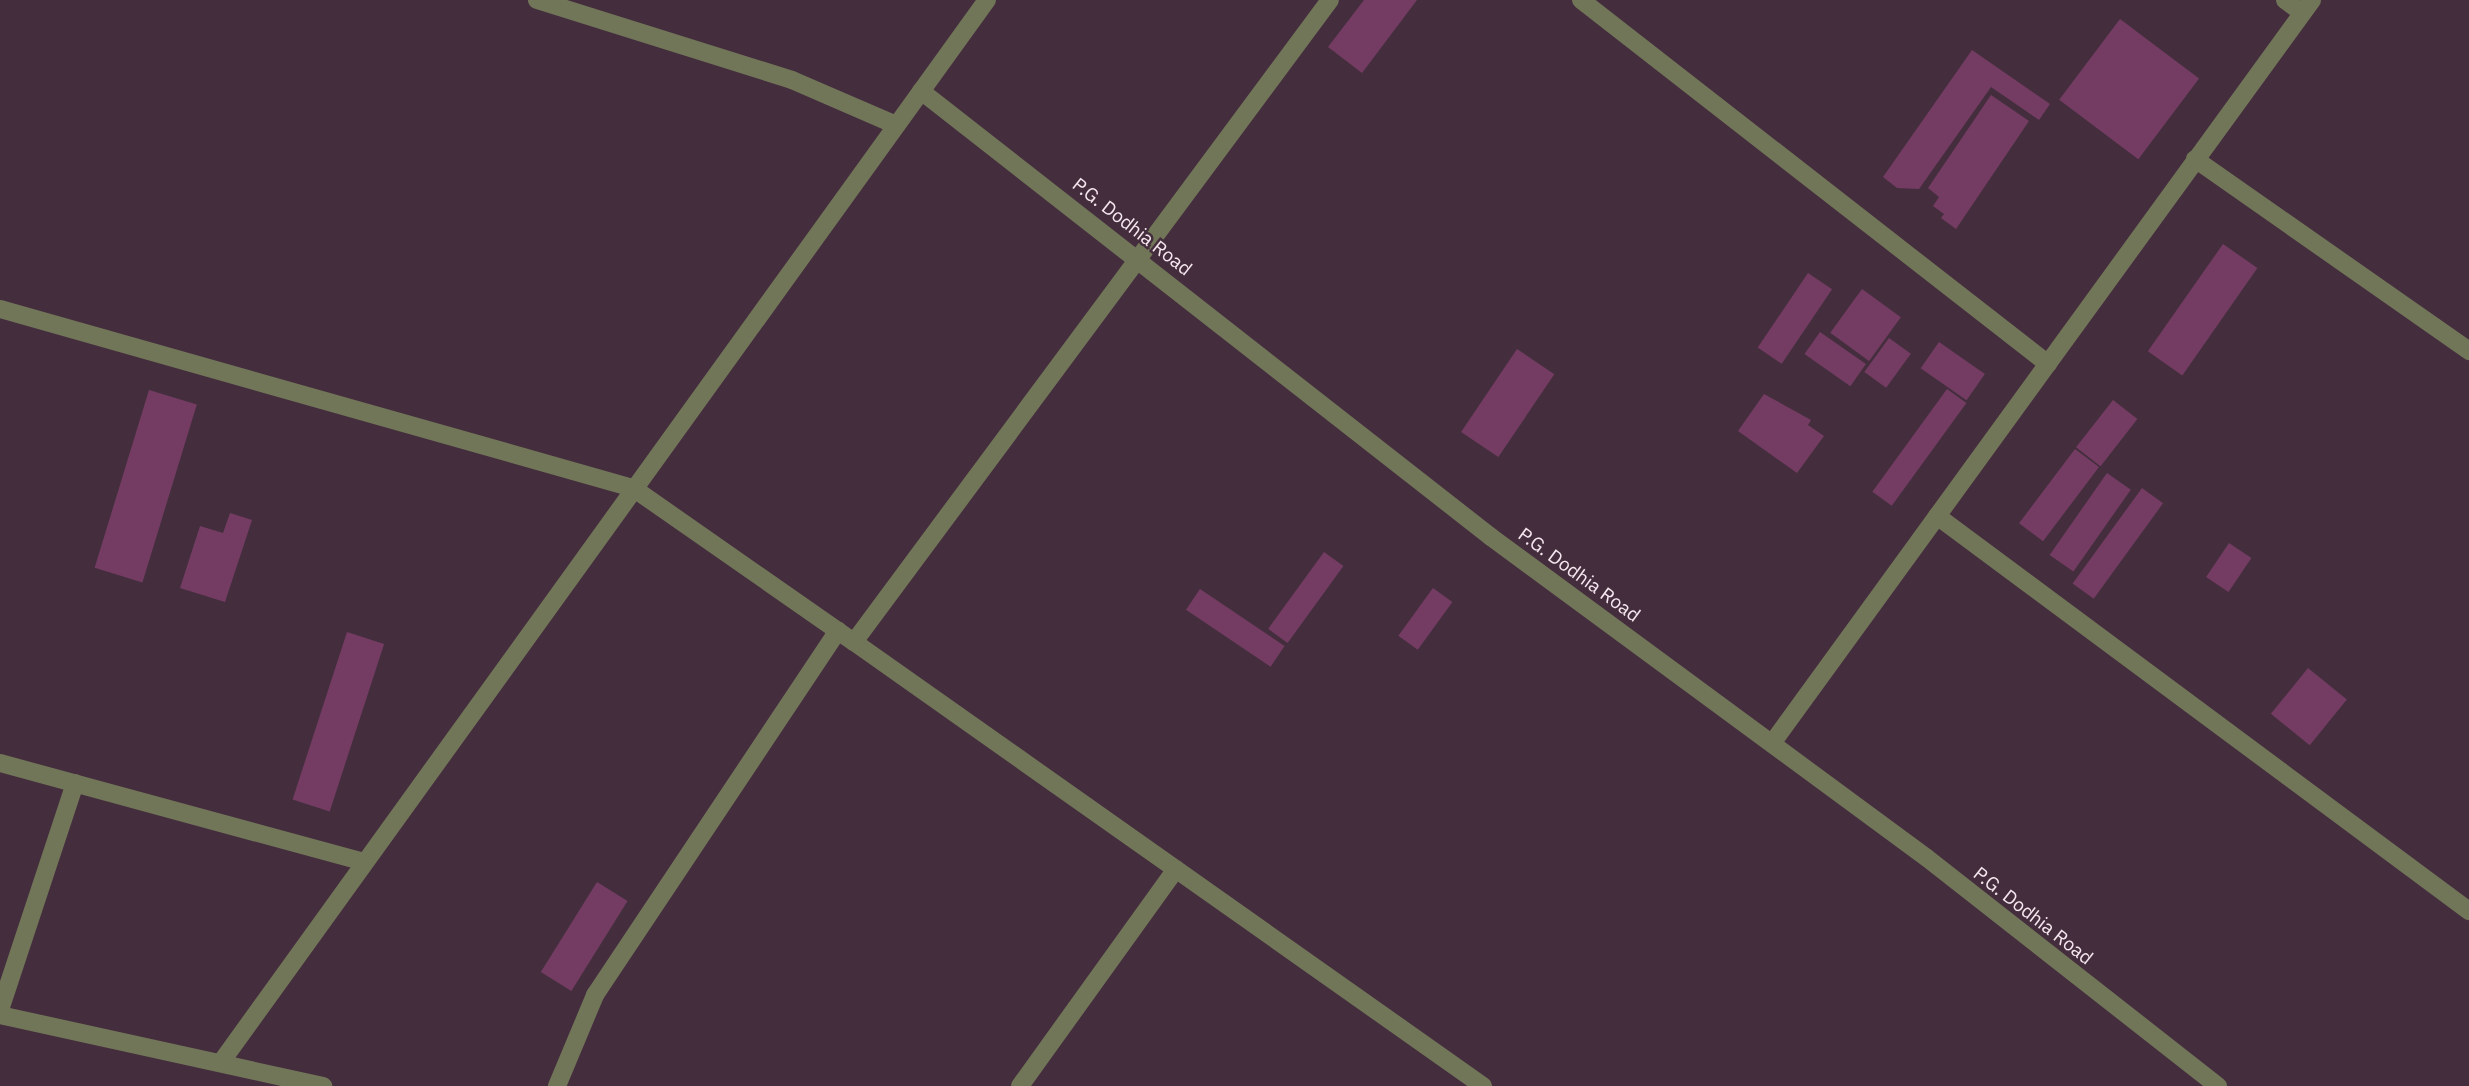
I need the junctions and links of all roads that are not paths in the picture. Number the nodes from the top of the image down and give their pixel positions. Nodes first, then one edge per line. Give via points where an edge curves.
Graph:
1 (537, 0) edge
2 (986, 0) edge
3 (1330, 0) edge
4 (1581, 0) edge
5 (2285, 0) edge
6 (2307, 7) edge
7 (920, 91) junction
8 (896, 125) junction
9 (2195, 159) junction
10 (1141, 260) junction
11 (0, 309) edge
12 (2469, 351) edge
13 (2048, 363) junction
14 (633, 488) junction
15 (1937, 516) junction
16 (838, 631) junction
17 (854, 642) junction
18 (1773, 743) junction
19 (0, 763) edge
20 (75, 783) junction
21 (365, 862) junction
22 (1176, 869) junction
23 (2469, 911) edge
24 (0, 1012) edge
25 (222, 1061) junction
26 (323, 1086) edge
27 (557, 1086) edge
28 (1020, 1086) edge
29 (1483, 1086) edge
30 (2218, 1086) edge

1 - 8 street via 792,80
2 - 7 street
3 - 10 street
4 - 13 street
5 - 6 street
6 - 9 street
7 - 8 street
7 - 10 street, P.G. Dodhia Road
8 - 14 street
9 - 12 street
9 - 13 street
10 - 17 street
10 - 18 street, P.G. Dodhia Road via 1491,537
11 - 14 street
13 - 15 street
14 - 16 street
14 - 21 street
15 - 18 street
15 - 23 street
16 - 17 street
16 - 27 street via 595,995
17 - 22 street
18 - 30 street, P.G. Dodhia Road
19 - 20 street
20 - 21 street
20 - 24 street
21 - 25 street
22 - 28 street
22 - 29 street
24 - 25 street
25 - 26 street

